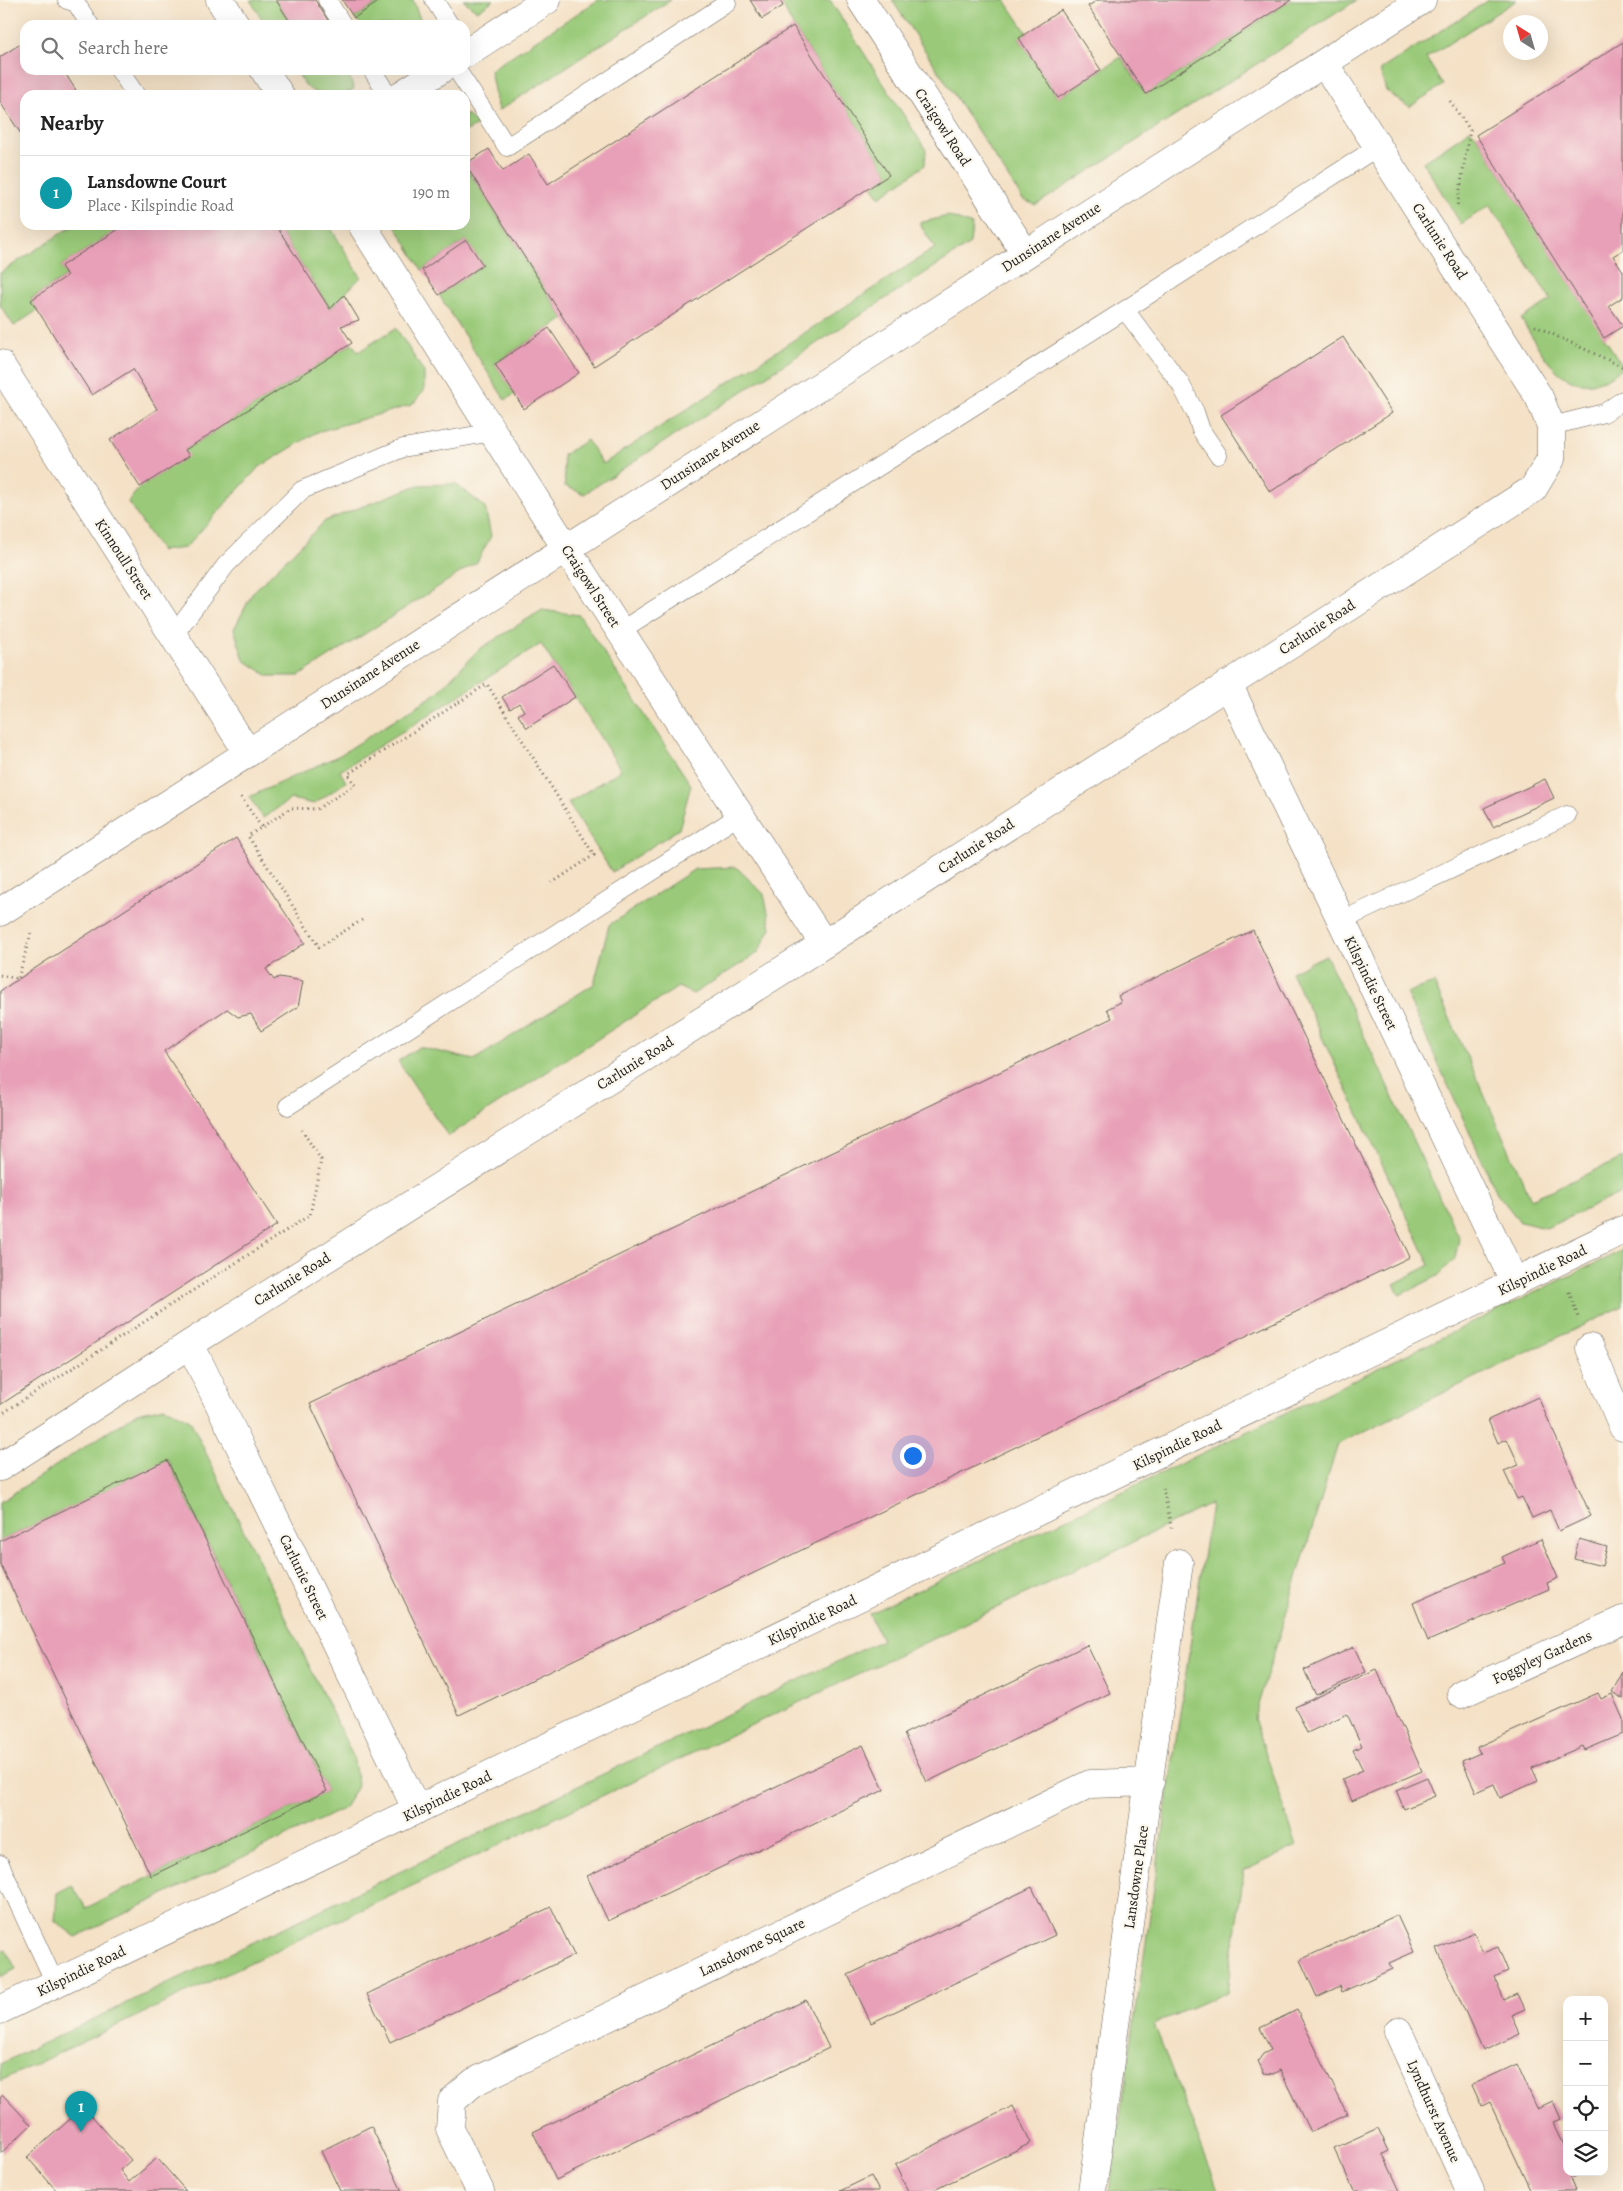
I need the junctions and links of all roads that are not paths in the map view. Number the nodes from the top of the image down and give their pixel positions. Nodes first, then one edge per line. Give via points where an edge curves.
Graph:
1 (67, 0) edge
2 (220, 0) edge
3 (327, 0) edge
4 (434, 0) edge
5 (725, 0) edge
6 (861, 0) edge
7 (1422, 0) edge
8 (540, 2) edge
9 (87, 20) edge
10 (233, 20) edge
11 (340, 20) edge
12 (447, 20) edge
13 (470, 52) edge
14 (1324, 63) junction
15 (470, 68) edge
16 (122, 75) edge
17 (267, 75) edge
18 (375, 75) edge
19 (432, 75) edge
20 (133, 90) edge
21 (277, 90) edge
22 (385, 90) edge
23 (409, 90) edge
24 (1379, 146) junction
25 (365, 230) edge
26 (1025, 253) junction
27 (1125, 310) junction
28 (0, 364) edge
29 (1623, 400) edge
30 (1551, 426) junction
31 (493, 432) junction
32 (1218, 455) dead end
33 (566, 548) junction
34 (620, 631) junction
35 (173, 636) junction
36 (1228, 684) junction
37 (248, 753) junction
38 (1567, 814) dead end
39 (740, 815) junction
40 (0, 912) edge
41 (1341, 921) junction
42 (824, 944) junction
43 (288, 1106) road end
44 (1623, 1230) edge
45 (1515, 1283) junction
46 (190, 1344) junction
47 (1590, 1348) road end
48 (1623, 1426) edge
49 (0, 1468) edge
50 (1179, 1563) road end
51 (1623, 1620) edge
52 (1461, 1694) dead end
53 (1150, 1782) junction
54 (417, 1810) junction
55 (0, 1864) edge
56 (55, 1984) junction
57 (0, 2010) edge
58 (1398, 2031) dead end
59 (480, 2191) edge
60 (1092, 2191) edge
61 (1470, 2191) edge

1 - 9 lane via 76,3
2 - 10 street
3 - 11 lane
4 - 12 lane
5 - 15 lane via 727,3 508,147
6 - 26 street, Craigowl Road
7 - 14 street, Dunsinane Avenue
8 - 13 street
14 - 24 street, Carlunie Road
14 - 26 street, Dunsinane Avenue
16 - 20 lane
17 - 21 street
18 - 22 lane
19 - 23 street
24 - 27 lane
24 - 30 street, Carlunie Road via 1539,397
25 - 31 street, Craigowl Street
26 - 33 street, Dunsinane Avenue
27 - 32 lane via 1180,383 1201,430
27 - 34 lane
28 - 35 street, Kinnoull Street
29 - 30 lane via 1604,413
30 - 36 street, Carlunie Road via 1551,459 1533,489
31 - 33 street, Craigowl Street
31 - 35 lane via 403,448 302,490 226,565
33 - 34 street, Craigowl Street
33 - 37 street, Dunsinane Avenue
34 - 39 street, Craigowl Street
35 - 37 street, Kinnoull Street
36 - 41 street, Kilspindie Street
36 - 42 street, Carlunie Road
37 - 40 street, Dunsinane Avenue
38 - 41 lane
39 - 42 street, Craigowl Street
39 - 43 lane
41 - 45 street, Kilspindie Street
42 - 46 street, Carlunie Road
44 - 45 street, Kilspindie Road
45 - 54 street, Kilspindie Road
46 - 49 street, Carlunie Road
46 - 54 street, Carlunie Street
47 - 48 street
50 - 53 street, Lansdowne Place
51 - 52 street, Foggyley Gardens
53 - 59 street, Lansdowne Square via 1090,1784 474,2082 452,2101 450,2129
53 - 60 street, Lansdowne Place
54 - 56 street, Kilspindie Road
55 - 56 lane
56 - 57 street, Kilspindie Road
58 - 61 street, Lyndhurst Avenue

